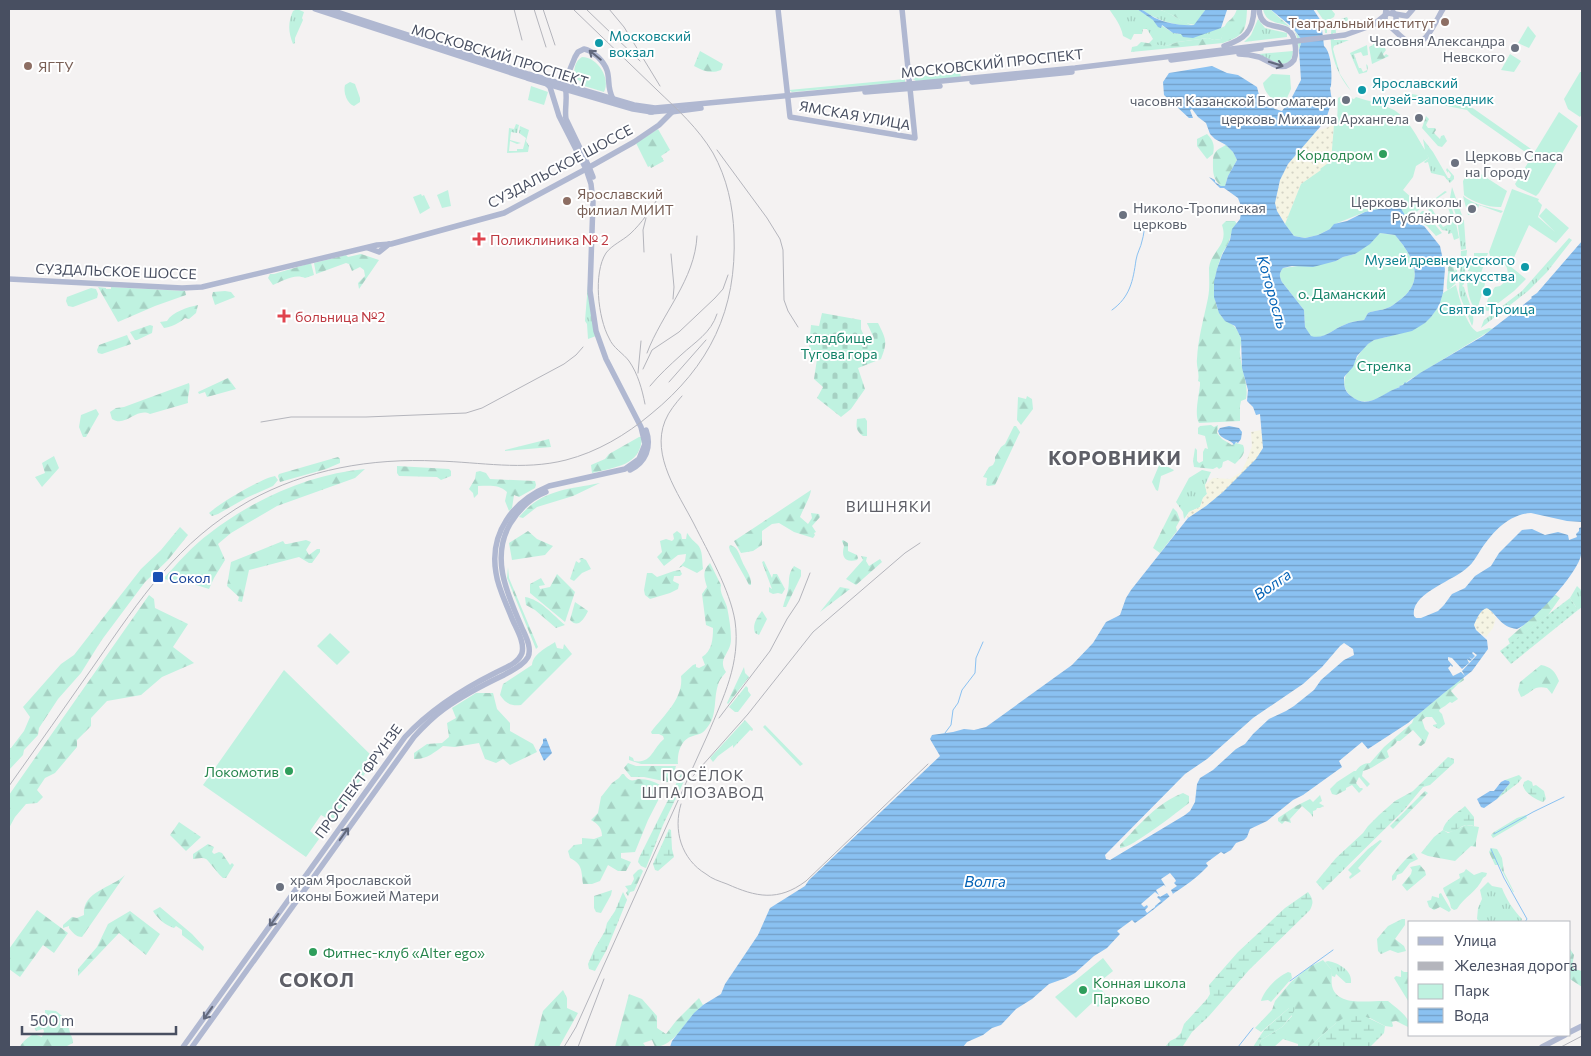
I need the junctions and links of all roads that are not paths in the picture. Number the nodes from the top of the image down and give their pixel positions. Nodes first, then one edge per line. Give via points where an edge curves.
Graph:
1 (315, 9) edge
2 (328, 9) edge
3 (778, 9) edge
4 (902, 9) edge
5 (1413, 9) edge
6 (1443, 9) edge
7 (1389, 11) edge
8 (1257, 12) edge
9 (1388, 24) junction
10 (1334, 37) junction
11 (1289, 42) junction
12 (1206, 50) junction
13 (1222, 54) junction
14 (550, 86) junction
15 (911, 86) junction
16 (566, 87) junction
17 (787, 97) junction
18 (612, 98) junction
19 (699, 106) junction
20 (650, 111) junction
21 (673, 111) junction
22 (651, 130) junction
23 (588, 168) junction
24 (370, 241) dead end
25 (378, 247) junction
26 (9, 279) edge
27 (1563, 1036) edge
28 (183, 1047) edge
29 (192, 1047) edge
30 (1542, 1047) edge

1 - 14 main road, МОСКОВСКИЙ ПРОСПЕКТ
2 - 16 main road, МОСКОВСКИЙ ПРОСПЕКТ
3 - 17 main road
4 - 15 main road
5 - 7 main road via 1407,16
6 - 9 main road via 1428,35 1419,43 1410,43
7 - 9 main road via 1385,20
7 - 9 main road via 1397,19
7 - 10 main road via 1379,22
8 - 12 main road via 1251,29 1244,36
13 -> 8 main road via 1252,55 1282,67 1292,63 1296,56 1293,34 1286,28 1266,24
9 - 10 main road via 1358,34
10 - 11 main road
11 - 12 main road, МОСКОВСКИЙ ПРОСПЕКТ
11 - 13 main road, МОСКОВСКИЙ ПРОСПЕКТ
12 - 15 main road, МОСКОВСКИЙ ПРОСПЕКТ
13 - 15 main road, МОСКОВСКИЙ ПРОСПЕКТ via 1040,76
14 - 16 main road, МОСКОВСКИЙ ПРОСПЕКТ
14 - 23 main road, ПРОСПЕКТ ФРУНЗЕ via 559,116
15 - 17 main road, МОСКОВСКИЙ ПРОСПЕКТ
15 - 17 main road, ЯМСКАЯ УЛИЦА via 915,138 790,117
16 - 18 main road, МОСКОВСКИЙ ПРОСПЕКТ
18 -> 16 main road, ПРОСПЕКТ ФРУНЗЕ via 607,68 590,50 584,49 576,54
16 - 20 main road, МОСКОВСКИЙ ПРОСПЕКТ
16 - 23 main road, ПРОСПЕКТ ФРУНЗЕ via 566,119
17 - 19 main road, МОСКОВСКИЙ ПРОСПЕКТ
18 - 20 main road, МОСКОВСКИЙ ПРОСПЕКТ
19 - 20 main road, МОСКОВСКИЙ ПРОСПЕКТ via 676,104
19 - 21 main road, МОСКОВСКИЙ ПРОСПЕКТ
20 - 21 main road, МОСКОВСКИЙ ПРОСПЕКТ
20 - 22 main road, СУЗДАЛЬСКОЕ ШОССЕ via 657,119
21 - 22 main road, СУЗДАЛЬСКОЕ ШОССЕ
22 - 23 main road, СУЗДАЛЬСКОЕ ШОССЕ
23 - 25 main road, СУЗДАЛЬСКОЕ ШОССЕ via 500,215
23 -> 28 main road, ПРОСПЕКТ ФРУНЗЕ via 593,196 590,279 593,318 606,360 641,427 645,444 643,453 625,469 537,491 512,512 499,535 495,558 502,593 520,639 521,655 512,664 450,697 405,737
29 -> 23 main road, ПРОСПЕКТ ФРУНЗЕ via 414,737 444,708 517,668 528,656 528,644 501,570 504,536 515,516 523,506 543,493 631,470 642,462 647,452 646,432 608,355 595,311 592,280 596,194
24 - 25 main road
25 - 26 main road, СУЗДАЛЬСКОЕ ШОССЕ via 198,288
27 - 30 main road

